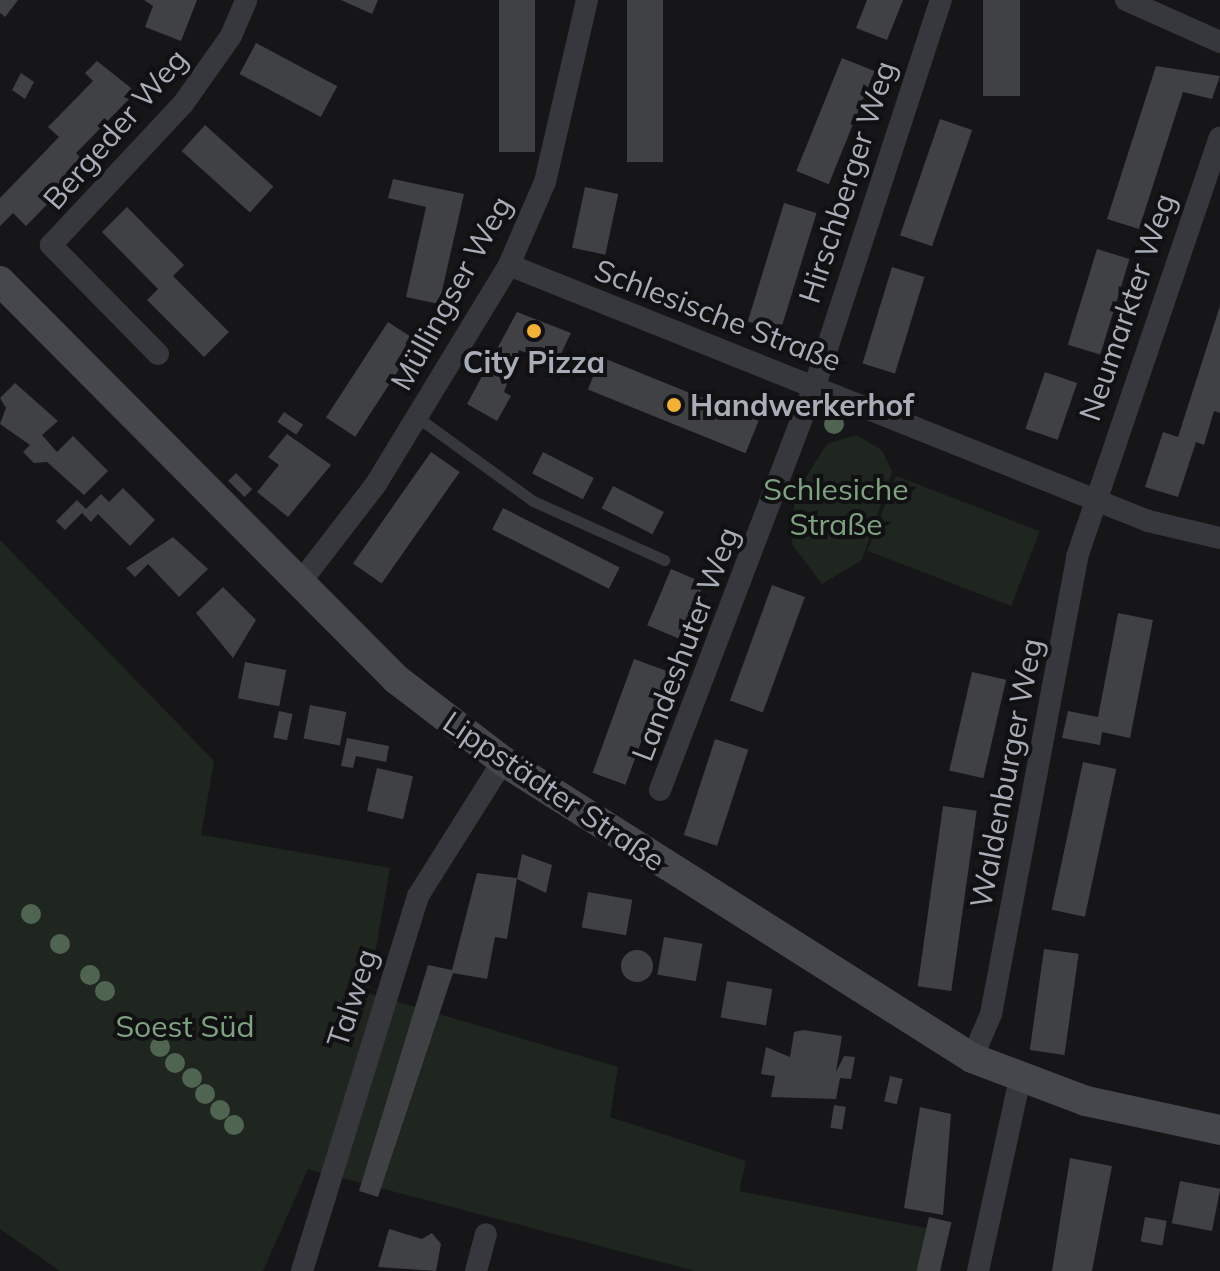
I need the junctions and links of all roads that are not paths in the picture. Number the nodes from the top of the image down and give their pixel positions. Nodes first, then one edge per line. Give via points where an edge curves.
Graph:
1 (246, 0) edge
2 (587, 0) edge
3 (941, 0) edge
4 (1126, 0) edge
5 (1220, 42) edge
6 (1220, 138) edge
7 (509, 265) junction
8 (0, 281) edge
9 (158, 354) dead end
10 (815, 385) junction
11 (417, 417) junction
12 (1093, 498) junction
13 (1220, 538) edge
14 (664, 560) dead end
15 (299, 584) junction
16 (503, 761) junction
17 (660, 790) dead end
18 (972, 1058) junction
19 (1020, 1079) junction
20 (1220, 1130) edge
21 (486, 1234) dead end
22 (302, 1271) edge
23 (476, 1271) edge
24 (978, 1271) edge

1 - 9 street, Bergeder Weg via 231,36 183,104 51,245
2 - 7 street, Müllingser Weg via 545,182
3 - 10 street, Hirschberger Weg
4 - 5 street
6 - 12 street, Neumarkter Weg
7 - 10 street, Schlesische Straße
7 - 11 street, Müllingser Weg
8 - 15 main road, Lippstädter Straße
10 - 12 street, Schlesische Straße
10 - 17 street, Landeshuter Weg
11 - 14 lane via 533,501
11 - 15 street, Müllingser Weg
12 - 13 street, Schlesische Straße
12 - 18 street, Waldenburger Weg via 991,1014
15 - 16 main road, Lippstädter Straße via 396,679
16 - 18 main road, Lippstädter Straße
16 - 22 street, Talweg via 418,896
18 - 19 main road, Lippstädter Straße
19 - 20 main road, Lippstädter Straße
19 - 24 street
21 - 23 street

